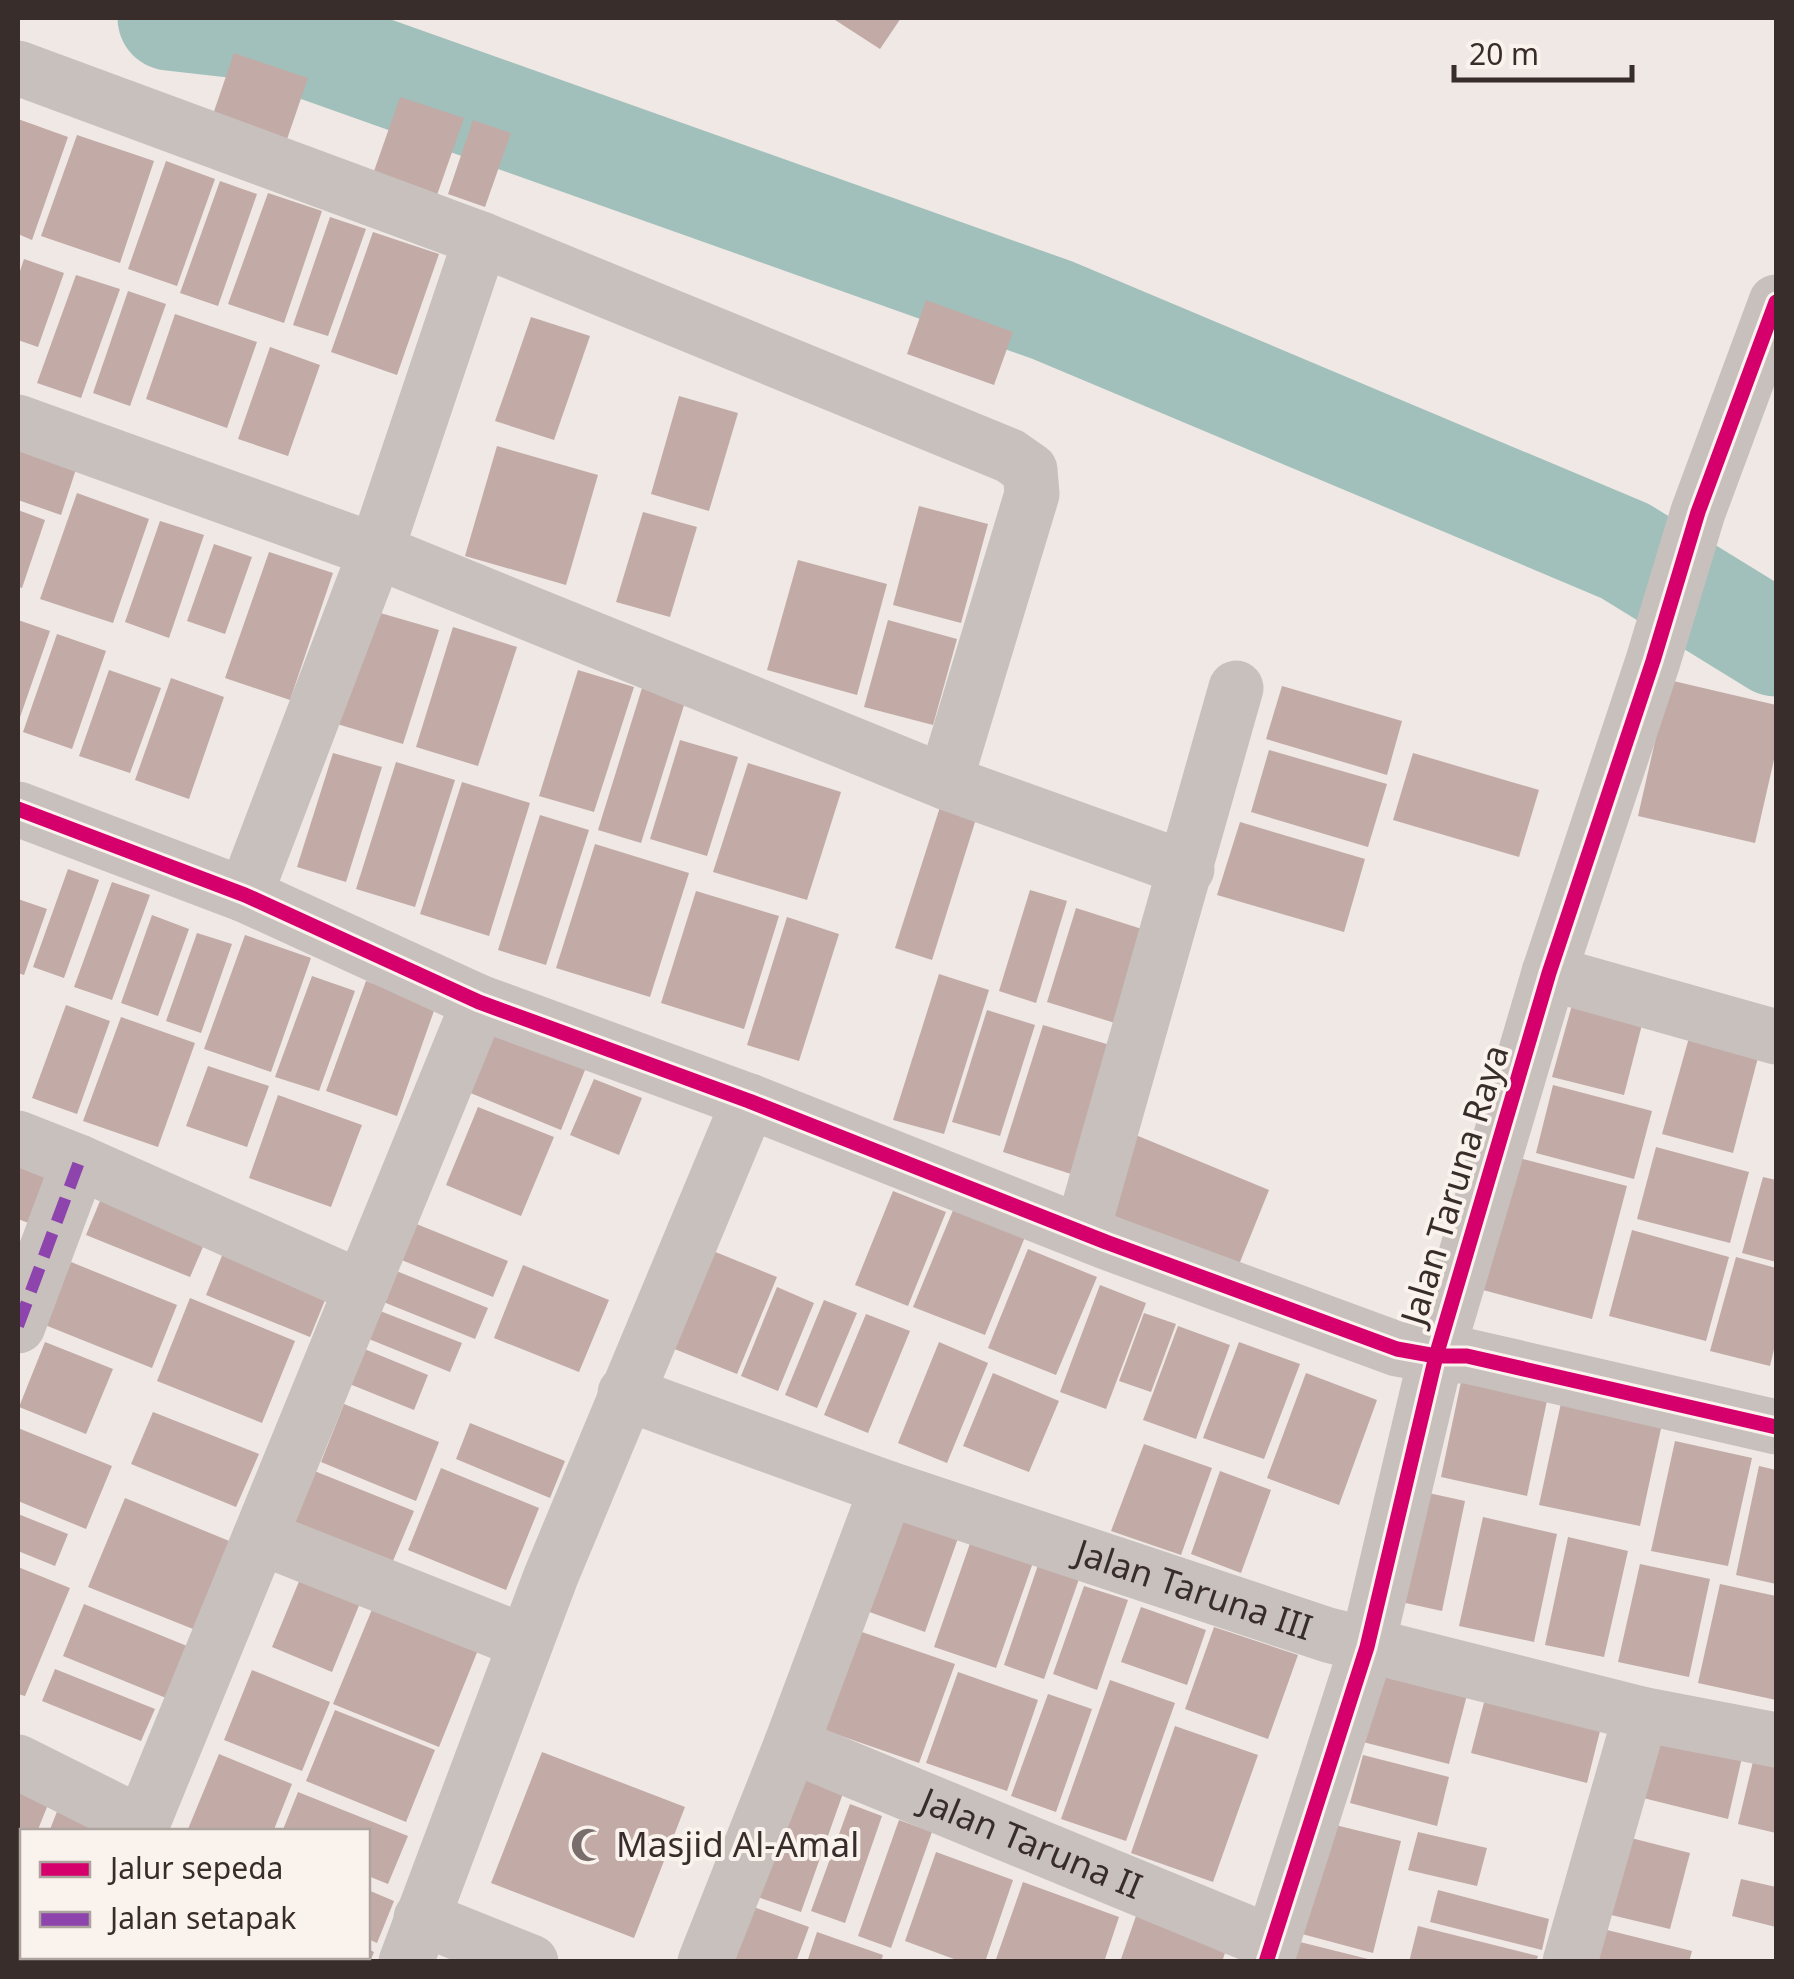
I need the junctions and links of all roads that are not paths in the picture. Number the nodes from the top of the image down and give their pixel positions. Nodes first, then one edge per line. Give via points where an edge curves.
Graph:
1 (18, 68) edge
2 (481, 238) junction
3 (1776, 302) edge
4 (18, 422) edge
5 (376, 551) junction
6 (1236, 688) dead end
7 (945, 782) junction
8 (18, 808) edge
9 (1187, 869) junction
10 (245, 894) junction
11 (1550, 973) junction
12 (479, 1002) junction
13 (1776, 1037) edge
14 (749, 1101) junction
15 (18, 1138) edge
16 (80, 1162) junction
17 (1082, 1232) junction
18 (362, 1288) junction
19 (18, 1326) edge
20 (1436, 1356) junction
21 (625, 1393) junction
22 (1776, 1428) edge
23 (887, 1488) junction
24 (260, 1537) junction
25 (525, 1642) junction
26 (1367, 1646) junction
27 (1640, 1714) junction
28 (1776, 1740) edge
29 (791, 1746) junction
30 (18, 1762) edge
31 (141, 1828) edge
32 (414, 1940) edge
33 (1269, 1952) edge
34 (531, 1962) edge
35 (705, 1962) edge
36 (1570, 1962) edge

1 - 2 street
2 - 5 street
2 - 7 street via 1010,456 1030,470 1032,494
3 - 11 street, Jalan Taruna Raya via 1698,512
4 - 5 street
5 - 7 street
5 - 10 street
6 - 9 street
7 - 9 street
8 - 10 street
9 - 17 street
10 - 12 street
11 - 13 street
11 - 20 street, Jalan Taruna Raya
12 - 14 street
12 - 18 street
14 - 17 street
14 - 21 street
15 - 16 street
16 - 18 street
16 - 19 street
17 - 20 street via 1396,1349
18 - 24 street
20 - 22 street via 1467,1356
20 - 26 street, Jalan Taruna Raya
21 - 23 street, Jalan Taruna III
21 - 25 street
23 - 26 street, Jalan Taruna III
23 - 29 street
24 - 25 street
24 - 31 street
25 - 32 street
26 - 27 street, Jalan Taruna III
26 - 33 street, Jalan Taruna Raya
27 - 28 street, Jalan Taruna III
27 - 36 street
29 - 33 street, Jalan Taruna II
29 - 35 street
30 - 31 street
32 - 34 street

